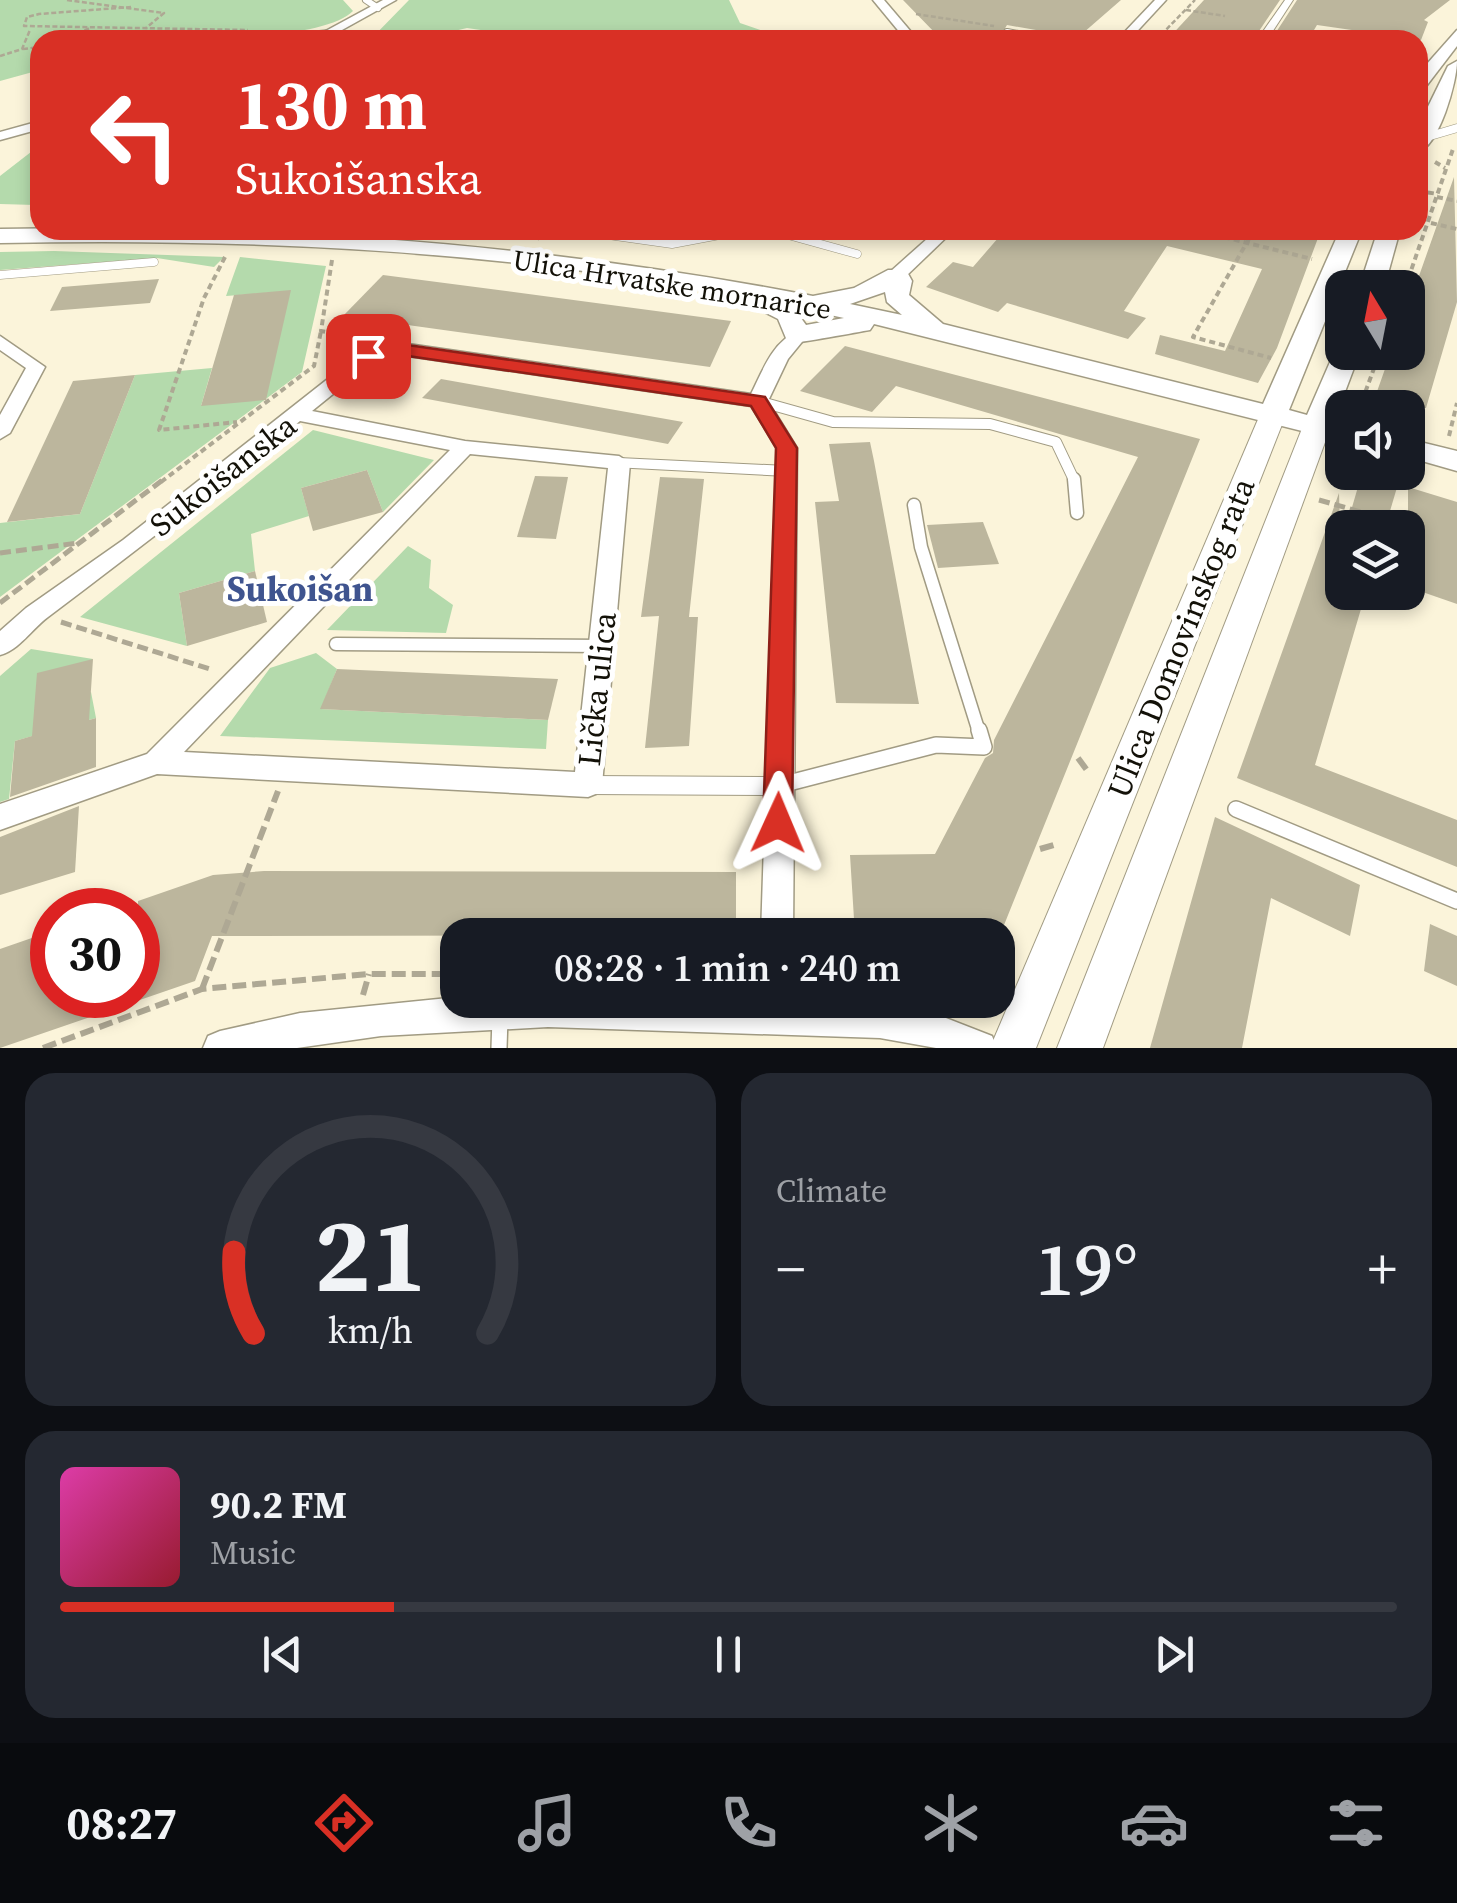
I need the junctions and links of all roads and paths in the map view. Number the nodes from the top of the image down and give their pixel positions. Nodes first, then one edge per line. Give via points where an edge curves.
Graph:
1 (67, 0) edge
2 (391, 0) edge
3 (878, 0) edge
4 (1161, 0) edge
5 (1195, 0) edge
6 (1289, 0) edge
7 (372, 4) edge
8 (131, 7) junction
9 (1186, 8) junction
10 (908, 13) dead end
11 (1225, 16) dead end
12 (98, 25) junction
13 (998, 27) dead end
14 (146, 28) junction
15 (259, 29) dead end
16 (30, 30) junction
17 (87, 30) edge
18 (336, 30) edge
19 (904, 30) edge
20 (1132, 30) edge
21 (1165, 30) edge
22 (1269, 30) edge
23 (1457, 35) edge
24 (30, 49) edge
25 (22, 50) junction
26 (0, 56) edge
27 (1457, 66) edge
28 (1428, 69) edge
29 (1428, 125) edge
30 (30, 128) edge
31 (1457, 128) edge
32 (0, 136) edge
33 (1428, 139) edge
34 (1457, 141) edge
35 (1450, 156) junction
36 (1457, 158) edge
37 (1436, 162) dead end
38 (1445, 168) junction
39 (1428, 194) edge
40 (1438, 195) junction
41 (1457, 201) edge
42 (1430, 223) junction
43 (1428, 228) edge
44 (1457, 229) edge
45 (272, 240) edge
46 (373, 240) edge
47 (534, 240) edge
48 (644, 240) edge
49 (693, 240) edge
50 (807, 240) edge
51 (935, 240) edge
52 (1238, 240) edge
53 (1348, 240) edge
54 (1386, 240) edge
55 (1423, 240) edge
56 (1246, 242) junction
57 (530, 243) dead end
58 (420, 249) junction
59 (208, 253) dead end
60 (858, 254) dead end
61 (315, 258) dead end
62 (332, 259) junction
63 (349, 260) dead end
64 (1320, 261) dead end
65 (154, 262) dead end
66 (1376, 270) edge
67 (1412, 270) edge
68 (0, 275) edge
69 (897, 275) junction
70 (738, 289) junction
71 (778, 297) junction
72 (897, 324) junction
73 (321, 331) junction
74 (942, 335) junction
75 (797, 337) junction
76 (0, 342) edge
77 (368, 356) junction
78 (1279, 360) dead end
79 (758, 401) junction
80 (1457, 403) edge
81 (299, 415) junction
82 (1272, 417) junction
83 (3, 422) edge
84 (240, 422) junction
85 (1325, 428) edge
86 (1325, 441) edge
87 (465, 447) junction
88 (1425, 449) edge
89 (1452, 450) edge
90 (618, 463) junction
91 (787, 472) junction
92 (1312, 498) dead end
93 (914, 505) dead end
94 (1354, 510) edge
95 (1078, 513) dead end
96 (81, 542) junction
97 (0, 552) edge
98 (0, 603) edge
99 (35, 614) junction
100 (336, 644) dead end
101 (0, 646) edge
102 (602, 646) junction
103 (238, 677) junction
104 (1078, 758) dead end
105 (157, 762) junction
106 (287, 767) junction
107 (1088, 773) dead end
108 (588, 785) junction
109 (778, 786) junction
110 (1236, 809) dead end
111 (0, 817) edge
112 (1057, 844) dead end
113 (1040, 849) dead end
114 (1457, 901) edge
115 (776, 918) edge
116 (440, 974) edge
117 (202, 989) junction
118 (440, 1015) edge
119 (500, 1018) edge
120 (856, 1018) edge
121 (43, 1048) edge
122 (220, 1048) edge
123 (499, 1048) edge
124 (980, 1048) edge
125 (1013, 1048) edge
126 (1080, 1048) edge

1 - 8 path
2 - 7 street
3 - 19 street
4 - 20 street
5 - 9 path
6 - 22 street
7 - 18 street
8 - 14 path via 164,13
8 - 16 path via 27,17
9 - 11 path
9 - 21 path
10 - 13 path
12 - 14 path
12 - 16 path
12 - 17 path
14 - 15 path
16 - 25 path
23 - 28 main road
24 - 25 path
25 - 26 path
27 - 29 main road
30 - 32 street
31 - 33 lane
34 - 35 path
35 - 36 path
35 - 38 path
37 - 38 path
38 - 40 path
39 - 40 path
40 - 41 path
40 - 42 path
42 - 43 path
42 - 44 path
45 - 58 main road, Ulica Hrvatske mornarice
46 - 58 main road
47 - 57 path
48 - 49 lane
50 - 60 lane
51 - 69 street
52 - 56 path
53 - 82 main road, Ulica Domovinskog rata
54 - 66 main road
55 - 67 path
56 - 64 path
56 - 78 path via 1193,337
58 - 70 main road, Ulica Hrvatske mornarice
59 - 84 path via 226,254 190,334 160,430
61 - 62 path
62 - 63 path
62 - 73 path
65 - 68 lane
69 - 71 main road via 850,297
69 - 74 main road via 894,292 902,306
70 - 71 main road, Ulica Hrvatske mornarice
70 - 75 main road via 780,307
71 - 72 main road, Ulica Hrvatske mornarice
72 - 74 main road, Ulica Hrvatske mornarice
72 - 75 main road via 836,325
73 - 77 path via 360,338
73 - 84 path via 314,366
74 - 82 main road, Ulica Hrvatske mornarice
75 - 79 street
76 - 83 street via 36,368
77 - 79 street via 401,350
77 - 81 street, Sukoišanska
79 - 91 street via 786,448
79 - 95 lane via 833,422 990,424 1056,442 1076,483
80 - 89 path
81 - 84 path
81 - 87 street
81 - 99 street, Sukoišanska
82 - 85 main road, Ulica Hrvatske mornarice
82 - 125 street, Ulica Domovinskog rata
84 - 96 path
86 - 126 street, Ulica Domovinskog rata
87 - 90 street
87 - 103 street
88 - 89 main road
90 - 91 street
90 - 102 street, Lička ulica
91 - 109 street
92 - 94 path
93 - 109 lane, Lička ulica via 984,747 936,744
96 - 97 path
96 - 98 path
99 - 101 street, Sukoišanska
99 - 103 path
100 - 102 lane
102 - 108 street, Lička ulica
103 - 105 street
104 - 107 path
105 - 106 street
105 - 111 street
106 - 108 street
106 - 117 path
108 - 109 street, Lička ulica
109 - 115 street
110 - 114 lane
112 - 113 path
116 - 117 path
117 - 121 path
118 - 122 street via 355,1018
119 - 123 lane
120 - 124 street via 928,1028

